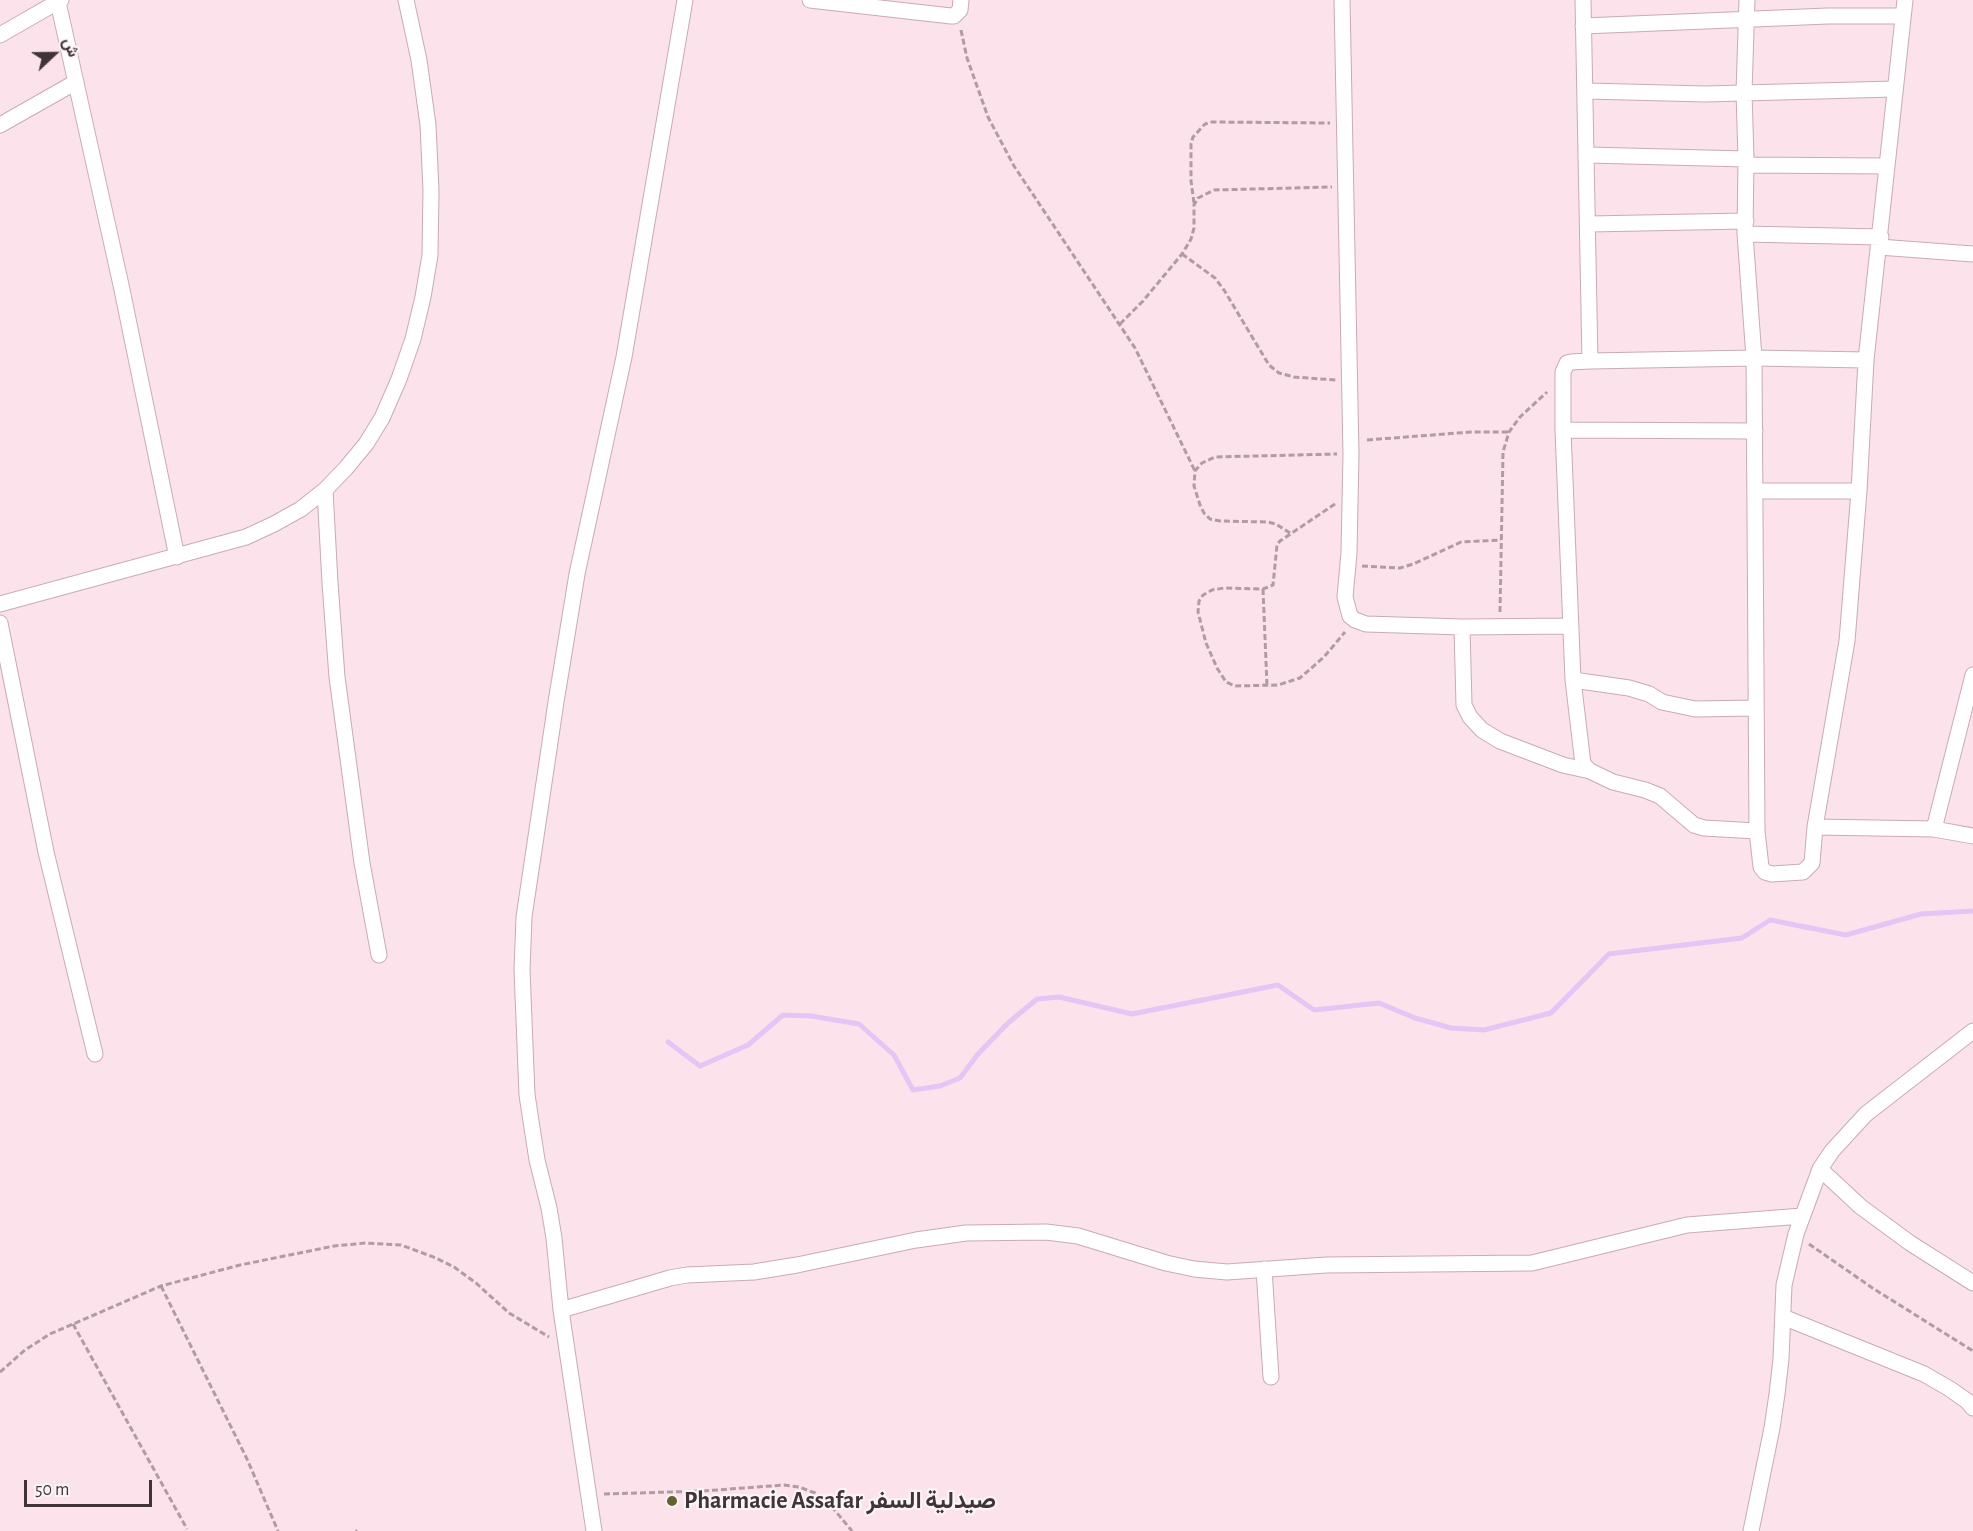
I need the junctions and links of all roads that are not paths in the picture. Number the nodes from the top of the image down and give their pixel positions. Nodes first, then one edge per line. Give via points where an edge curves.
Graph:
1 (406, 0) edge
2 (685, 0) edge
3 (1342, 0) edge
4 (1583, 0) edge
5 (1747, 0) edge
6 (60, 1) edge
7 (819, 1) edge
8 (887, 4) edge
9 (37, 7) edge
10 (959, 7) edge
11 (1904, 8) edge
12 (1746, 20) junction
13 (1583, 26) junction
14 (0, 35) edge
15 (76, 82) junction
16 (1894, 89) junction
17 (1586, 91) junction
18 (1744, 92) junction
19 (0, 125) edge
20 (1587, 155) junction
21 (1746, 162) junction
22 (1887, 166) junction
23 (1589, 224) junction
24 (1745, 228) junction
25 (1880, 242) junction
26 (1973, 254) edge
27 (1754, 358) junction
28 (1866, 360) junction
29 (1590, 361) junction
30 (1563, 430) junction
31 (1755, 431) junction
32 (325, 490) junction
33 (1755, 491) junction
34 (1859, 491) junction
35 (177, 556) junction
36 (0, 604) edge
37 (0, 623) edge
38 (1571, 626) junction
39 (1462, 627) junction
40 (1973, 675) edge
41 (1573, 680) junction
42 (1755, 708) junction
43 (1590, 771) junction
44 (1815, 827) junction
45 (1934, 829) junction
46 (1757, 831) junction
47 (1973, 836) edge
48 (379, 955) dead end
49 (1973, 1031) edge
50 (95, 1054) dead end
51 (1820, 1169) junction
52 (1802, 1216) junction
53 (1264, 1269) junction
54 (1973, 1283) edge
55 (561, 1310) junction
56 (1783, 1317) junction
57 (1271, 1377) dead end
58 (1973, 1408) edge
59 (594, 1531) edge
60 (1751, 1531) edge

1 - 32 street via 428,125 430,255 413,339 382,418 353,460
2 - 55 street via 624,357 577,574 524,917 527,1095 554,1238
3 - 39 street via 1351,447 1345,597 1350,616 1366,624
4 - 13 street
5 - 12 street
6 - 9 street
6 - 15 street
7 - 8 street
8 - 10 street via 951,16
9 - 14 street
11 - 12 street
11 - 16 street
12 - 13 street
12 - 18 street
13 - 17 street
15 - 19 street
15 - 35 street
16 - 18 street
16 - 22 street
17 - 18 street
17 - 20 street
18 - 21 street
20 - 21 street
20 - 23 street
21 - 22 street
21 - 24 street
22 - 25 street
23 - 24 street
23 - 29 street
24 - 25 street
24 - 27 street
25 - 26 street
25 - 28 street
27 - 28 street
27 - 29 street
27 - 31 street
28 - 34 street
29 - 30 street via 1567,363 1563,372
30 - 31 street
30 - 38 street
31 - 33 street
32 - 35 street via 301,509 246,537
32 - 48 street via 343,723
33 - 34 street
33 - 42 street
34 - 44 street via 1847,641
35 - 36 street
37 - 50 street via 46,852
38 - 39 street
38 - 41 street
39 - 43 street via 1464,705 1470,717 1500,741
40 - 45 street
41 - 42 street via 1629,688 1695,710
41 - 43 street via 1583,764
42 - 46 street
43 - 46 street via 1660,796 1694,825
44 - 45 street
44 - 46 street via 1812,863 1797,873 1765,872
45 - 47 street
49 - 51 street via 1866,1114
51 - 52 street
51 - 54 street via 1868,1213
52 - 53 street via 1687,1226 1532,1263
52 - 56 street via 1784,1285
53 - 55 street via 1194,1269 1057,1233 966,1233 770,1270 670,1278
53 - 57 street
55 - 59 street
56 - 58 street via 1924,1374
56 - 60 street via 1772,1428

